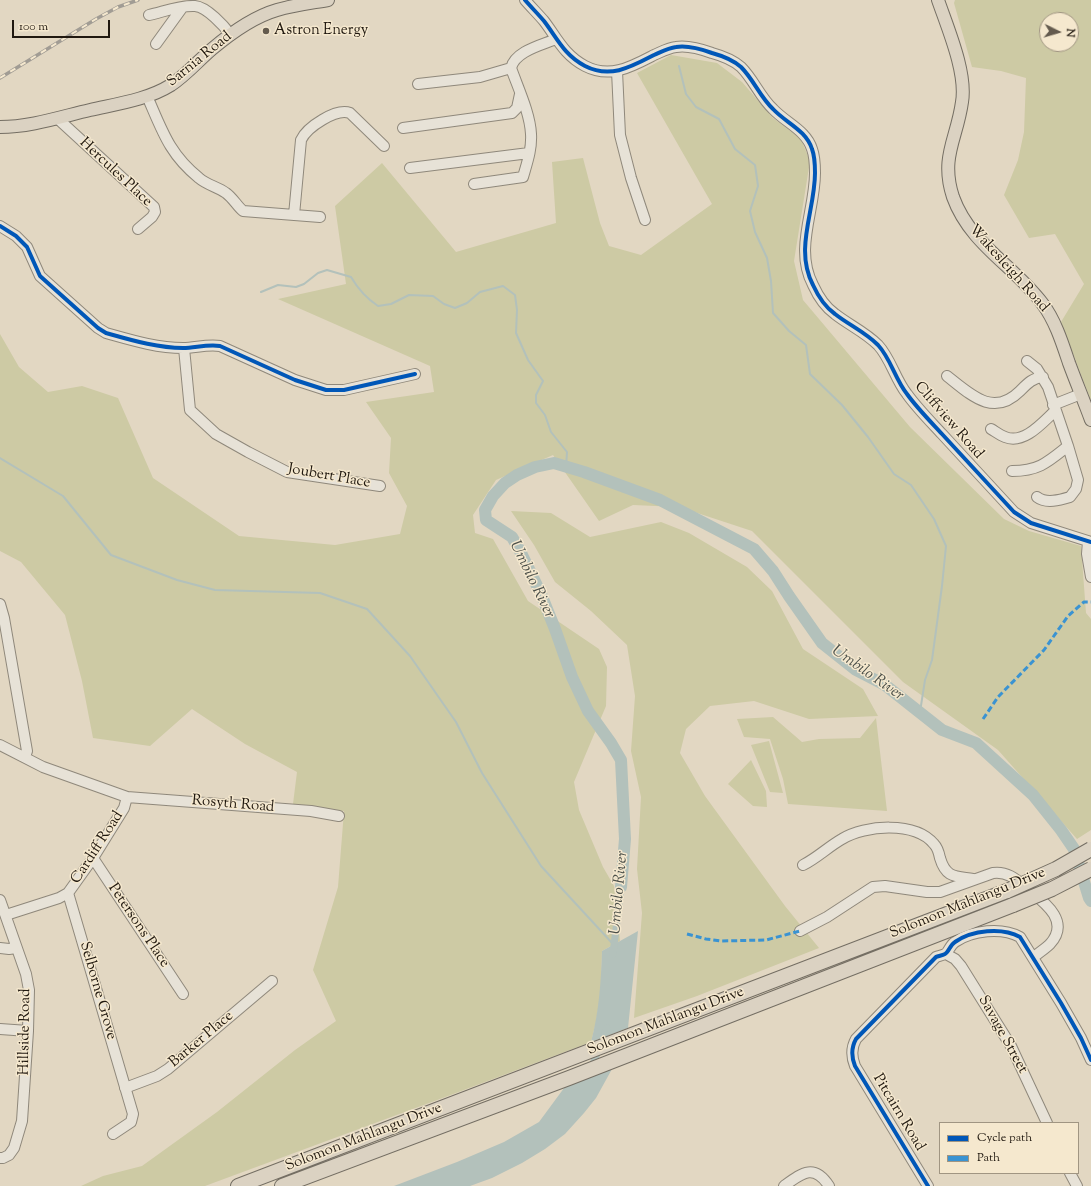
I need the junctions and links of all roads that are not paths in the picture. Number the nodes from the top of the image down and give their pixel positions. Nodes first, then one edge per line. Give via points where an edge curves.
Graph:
1 (328, 0) edge
2 (525, 0) edge
3 (938, 0) edge
4 (182, 8) junction
5 (149, 15) dead end
6 (231, 35) junction
7 (556, 39) junction
8 (156, 44) dead end
9 (511, 68) junction
10 (617, 71) junction
11 (418, 84) dead end
12 (520, 94) junction
13 (147, 96) junction
14 (57, 118) junction
15 (0, 126) edge
16 (403, 128) dead end
17 (384, 146) dead end
18 (529, 153) junction
19 (410, 168) dead end
20 (474, 184) dead end
21 (294, 215) junction
22 (320, 217) dead end
23 (645, 220) dead end
24 (0, 226) edge
25 (138, 229) dead end
26 (184, 348) junction
27 (1027, 361) dead end
28 (415, 374) dead end
29 (947, 376) dead end
30 (1043, 377) junction
31 (1081, 394) junction
32 (1054, 408) junction
33 (1091, 420) edge
34 (991, 429) dead end
35 (1068, 446) junction
36 (1012, 471) dead end
37 (380, 486) dead end
38 (1037, 497) dead end
39 (1090, 542) edge
40 (1091, 577) edge
41 (0, 604) edge
42 (0, 746) edge
43 (25, 757) junction
44 (127, 797) junction
45 (339, 816) dead end
46 (1091, 849) edge
47 (93, 858) junction
48 (803, 865) dead end
49 (1091, 869) edge
50 (973, 879) junction
51 (68, 893) junction
52 (0, 900) edge
53 (6, 915) junction
54 (800, 931) dead end
55 (0, 948) edge
56 (16, 948) junction
57 (946, 954) junction
58 (1033, 958) junction
59 (272, 981) dead end
60 (184, 994) dead end
61 (0, 1029) edge
62 (28, 1031) junction
63 (1091, 1060) edge
64 (125, 1088) junction
65 (1047, 1122) edge
66 (113, 1134) dead end
67 (0, 1158) edge
68 (1071, 1174) edge
69 (238, 1186) edge
70 (282, 1186) edge
71 (784, 1186) edge
72 (829, 1186) edge
73 (928, 1186) edge
74 (1077, 1186) edge

1 - 6 main road, Sarnia Road via 276,10
2 - 7 street, Cliffview Road
3 - 31 main road, Wakesleigh Road via 959,64 963,86 962,102 948,157 948,171 954,198 968,225 986,248 1026,284 1050,315
4 - 5 street
4 - 6 street via 201,8 225,26
4 - 8 street
6 - 13 main road, Sarnia Road via 171,85
7 - 9 street via 522,54 514,60
7 - 10 street, Cliffview Road via 567,54 588,67 599,71
9 - 11 street via 480,77
9 - 12 street
10 - 23 street via 620,135
10 - 39 street, Cliffview Road via 677,46 710,52 739,65 750,76 772,109 798,129 812,149 815,161 815,191 804,249 808,273 819,296 835,314 879,346 906,394 1014,512 1031,523
12 - 16 street via 517,108 512,113
12 - 18 street via 530,123
13 - 14 main road, Sarnia Road
13 - 21 street via 177,158 200,179 227,194 244,211
14 - 15 main road, Sarnia Road via 12,127
14 - 25 street, Hercules Place via 154,207 152,217
17 - 21 street via 347,112 340,112 314,124 301,140
18 - 19 street
18 - 20 street via 523,177
21 - 22 street
24 - 26 street via 16,236 27,248 40,276 98,328 106,333 163,347
26 - 28 street via 220,346 295,380 326,390 344,390
26 - 37 street, Joubert Place via 190,410 216,434 287,472
27 - 30 street
29 - 30 street via 981,401 997,403 1009,401 1032,379
30 - 32 street
31 - 32 street
31 - 33 main road, Wakesleigh Road
32 - 34 street via 1033,431 1021,437 1006,438
32 - 35 street
35 - 36 street via 1038,468
35 - 38 street via 1077,475 1076,489 1066,498 1047,501
39 - 40 street, Cliffview Road via 1087,554
41 - 43 street via 21,712 27,750
42 - 43 street, Cardiff Road
43 - 44 street, Cardiff Road
44 - 45 street, Rosyth Road via 303,810
44 - 47 street, Cardiff Road via 124,808
46 - 69 highway, Solomon Mahlangu Drive, bridge via 1050,872 1007,891
47 - 51 street, Cardiff Road
47 - 60 street, Petersons Place
48 - 50 street via 848,836 877,828 898,828 921,834 933,842 948,873
49 - 70 highway, Solomon Mahlangu Drive, bridge via 1013,905 569,1078
50 - 54 street via 933,893 885,886 873,887
50 - 58 street via 993,872 1008,874 1050,907 1056,919 1056,931 1050,943
51 - 53 street, Cardiff Road
51 - 64 street, Selborne Grove
52 - 53 street, Hillside Road
53 - 56 street, Hillside Road
55 - 56 street
56 - 62 street, Hillside Road via 29,990
57 - 58 street via 956,941 986,931 995,931 1020,937
57 - 65 street, Savage Street via 961,966 1004,1032
57 - 73 street, Pitcairn Road via 936,957 856,1039 852,1051 855,1066
58 - 63 street via 1081,1038
59 - 64 street, Barker Place via 168,1069
61 - 62 street
62 - 67 street, Hillside Road via 22,1121 14,1148 9,1155
64 - 66 street, Selborne Grove via 133,1118 128,1126
68 - 74 street
71 - 72 street via 801,1174 811,1172 820,1175

